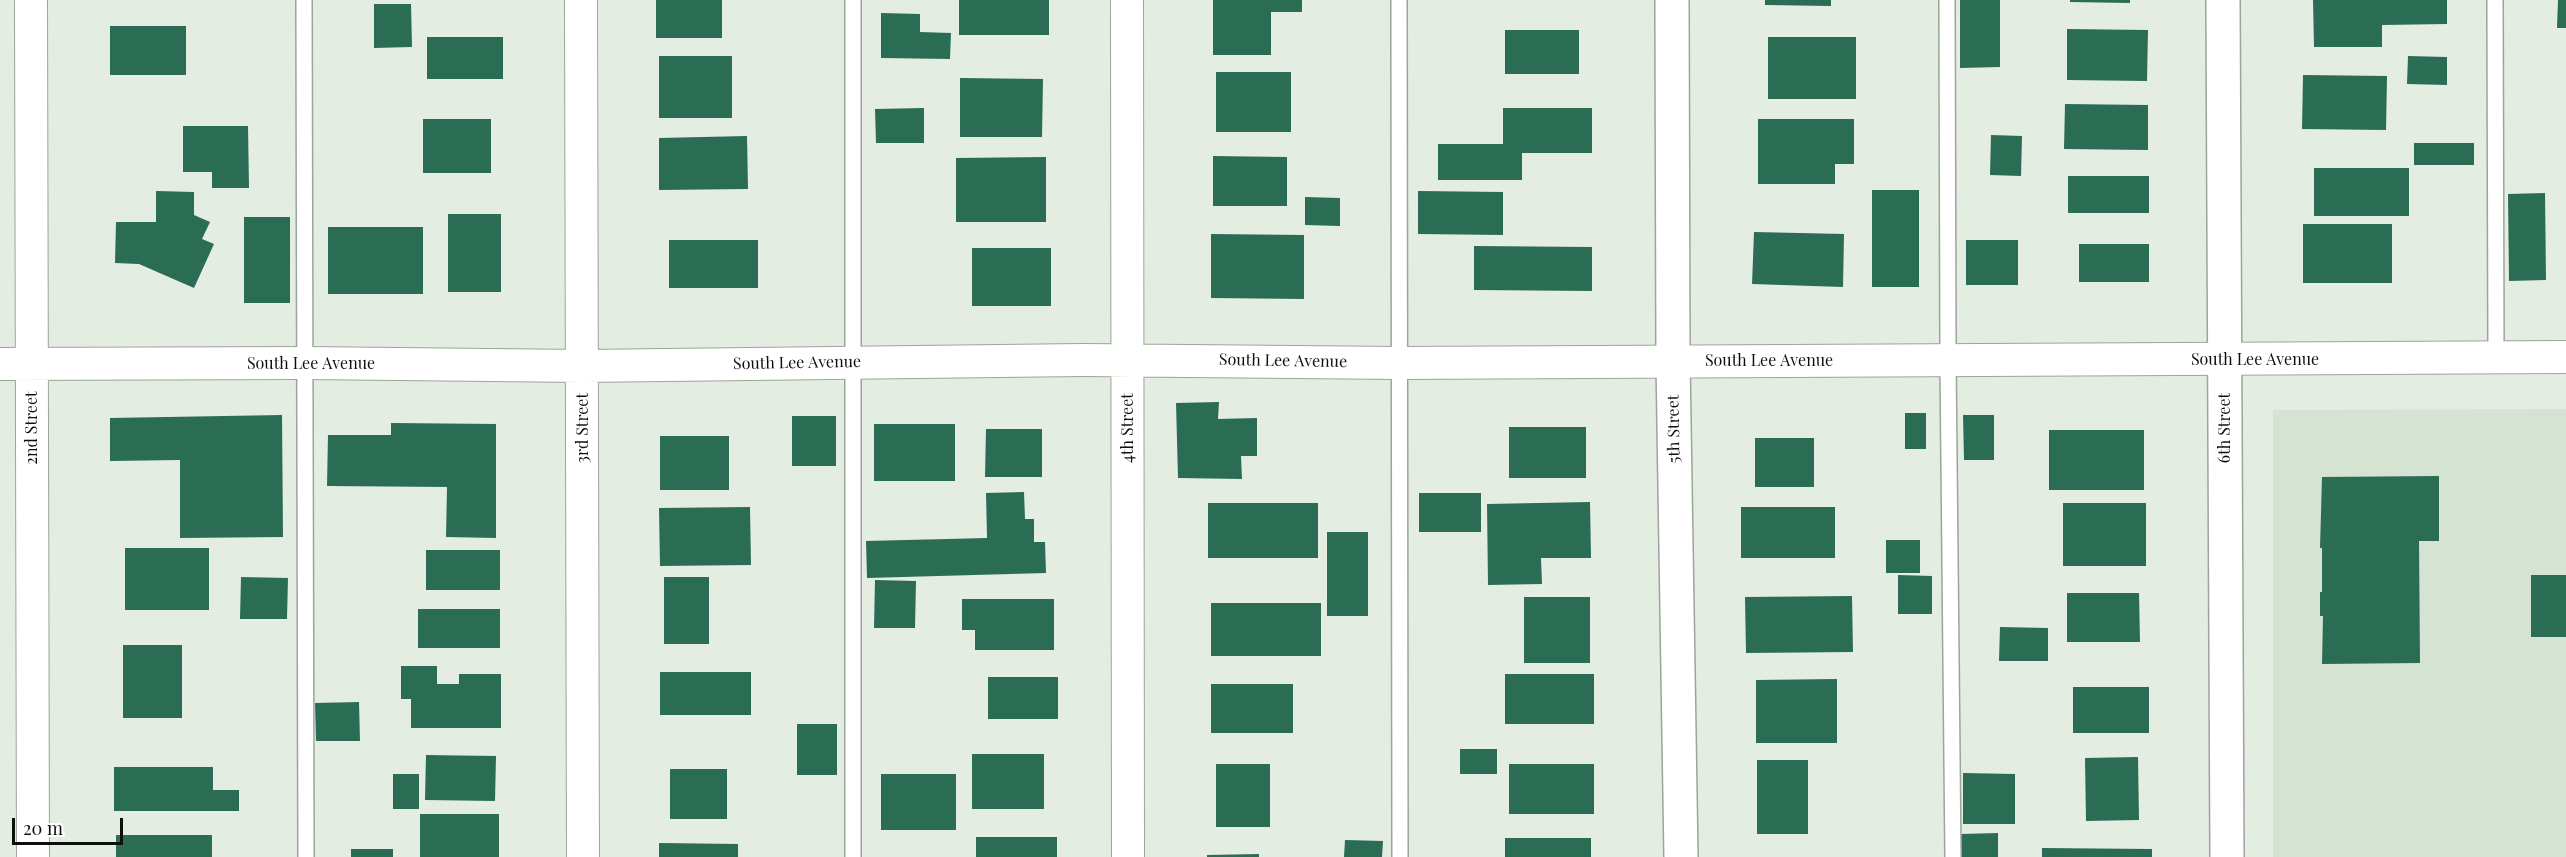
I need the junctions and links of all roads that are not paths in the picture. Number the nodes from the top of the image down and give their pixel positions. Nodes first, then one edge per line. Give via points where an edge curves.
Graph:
1 (31, 0) edge
2 (304, 0) edge
3 (581, 0) edge
4 (853, 0) edge
5 (1127, 0) edge
6 (1399, 0) edge
7 (1672, 0) edge
8 (1947, 0) edge
9 (2223, 0) edge
10 (2495, 0) edge
11 (2496, 357) junction
12 (2566, 357) edge
13 (1128, 360) junction
14 (1947, 360) junction
15 (2225, 360) junction
16 (1673, 361) junction
17 (305, 363) junction
18 (853, 363) junction
19 (1398, 363) junction
20 (0, 364) edge
21 (32, 364) junction
22 (583, 366) junction
23 (33, 857) edge
24 (306, 857) edge
25 (583, 857) edge
26 (853, 857) edge
27 (1128, 857) edge
28 (1400, 857) edge
29 (1682, 857) edge
30 (1953, 857) edge
31 (2228, 857) edge

1 - 21 street, 2nd Street
2 - 17 lane
3 - 22 street, 3rd Street
4 - 18 lane
5 - 13 street, 4th Street
6 - 19 lane
7 - 16 street, 5th Street
8 - 14 lane
9 - 15 street, 6th Street
10 - 11 lane
11 - 12 street, South Lee Avenue
11 - 15 street, South Lee Avenue
13 - 18 street, South Lee Avenue
13 - 19 street, South Lee Avenue
13 - 27 street, 4th Street
14 - 15 street, South Lee Avenue
14 - 16 street, South Lee Avenue
14 - 30 lane
15 - 31 street, 6th Street
16 - 19 street, South Lee Avenue
16 - 29 street, 5th Street
17 - 21 street, South Lee Avenue
17 - 22 street, South Lee Avenue
17 - 24 lane
18 - 22 street, South Lee Avenue
18 - 26 lane
19 - 28 lane
20 - 21 street, South Lee Avenue
21 - 23 street, 2nd Street
22 - 25 street, 3rd Street

